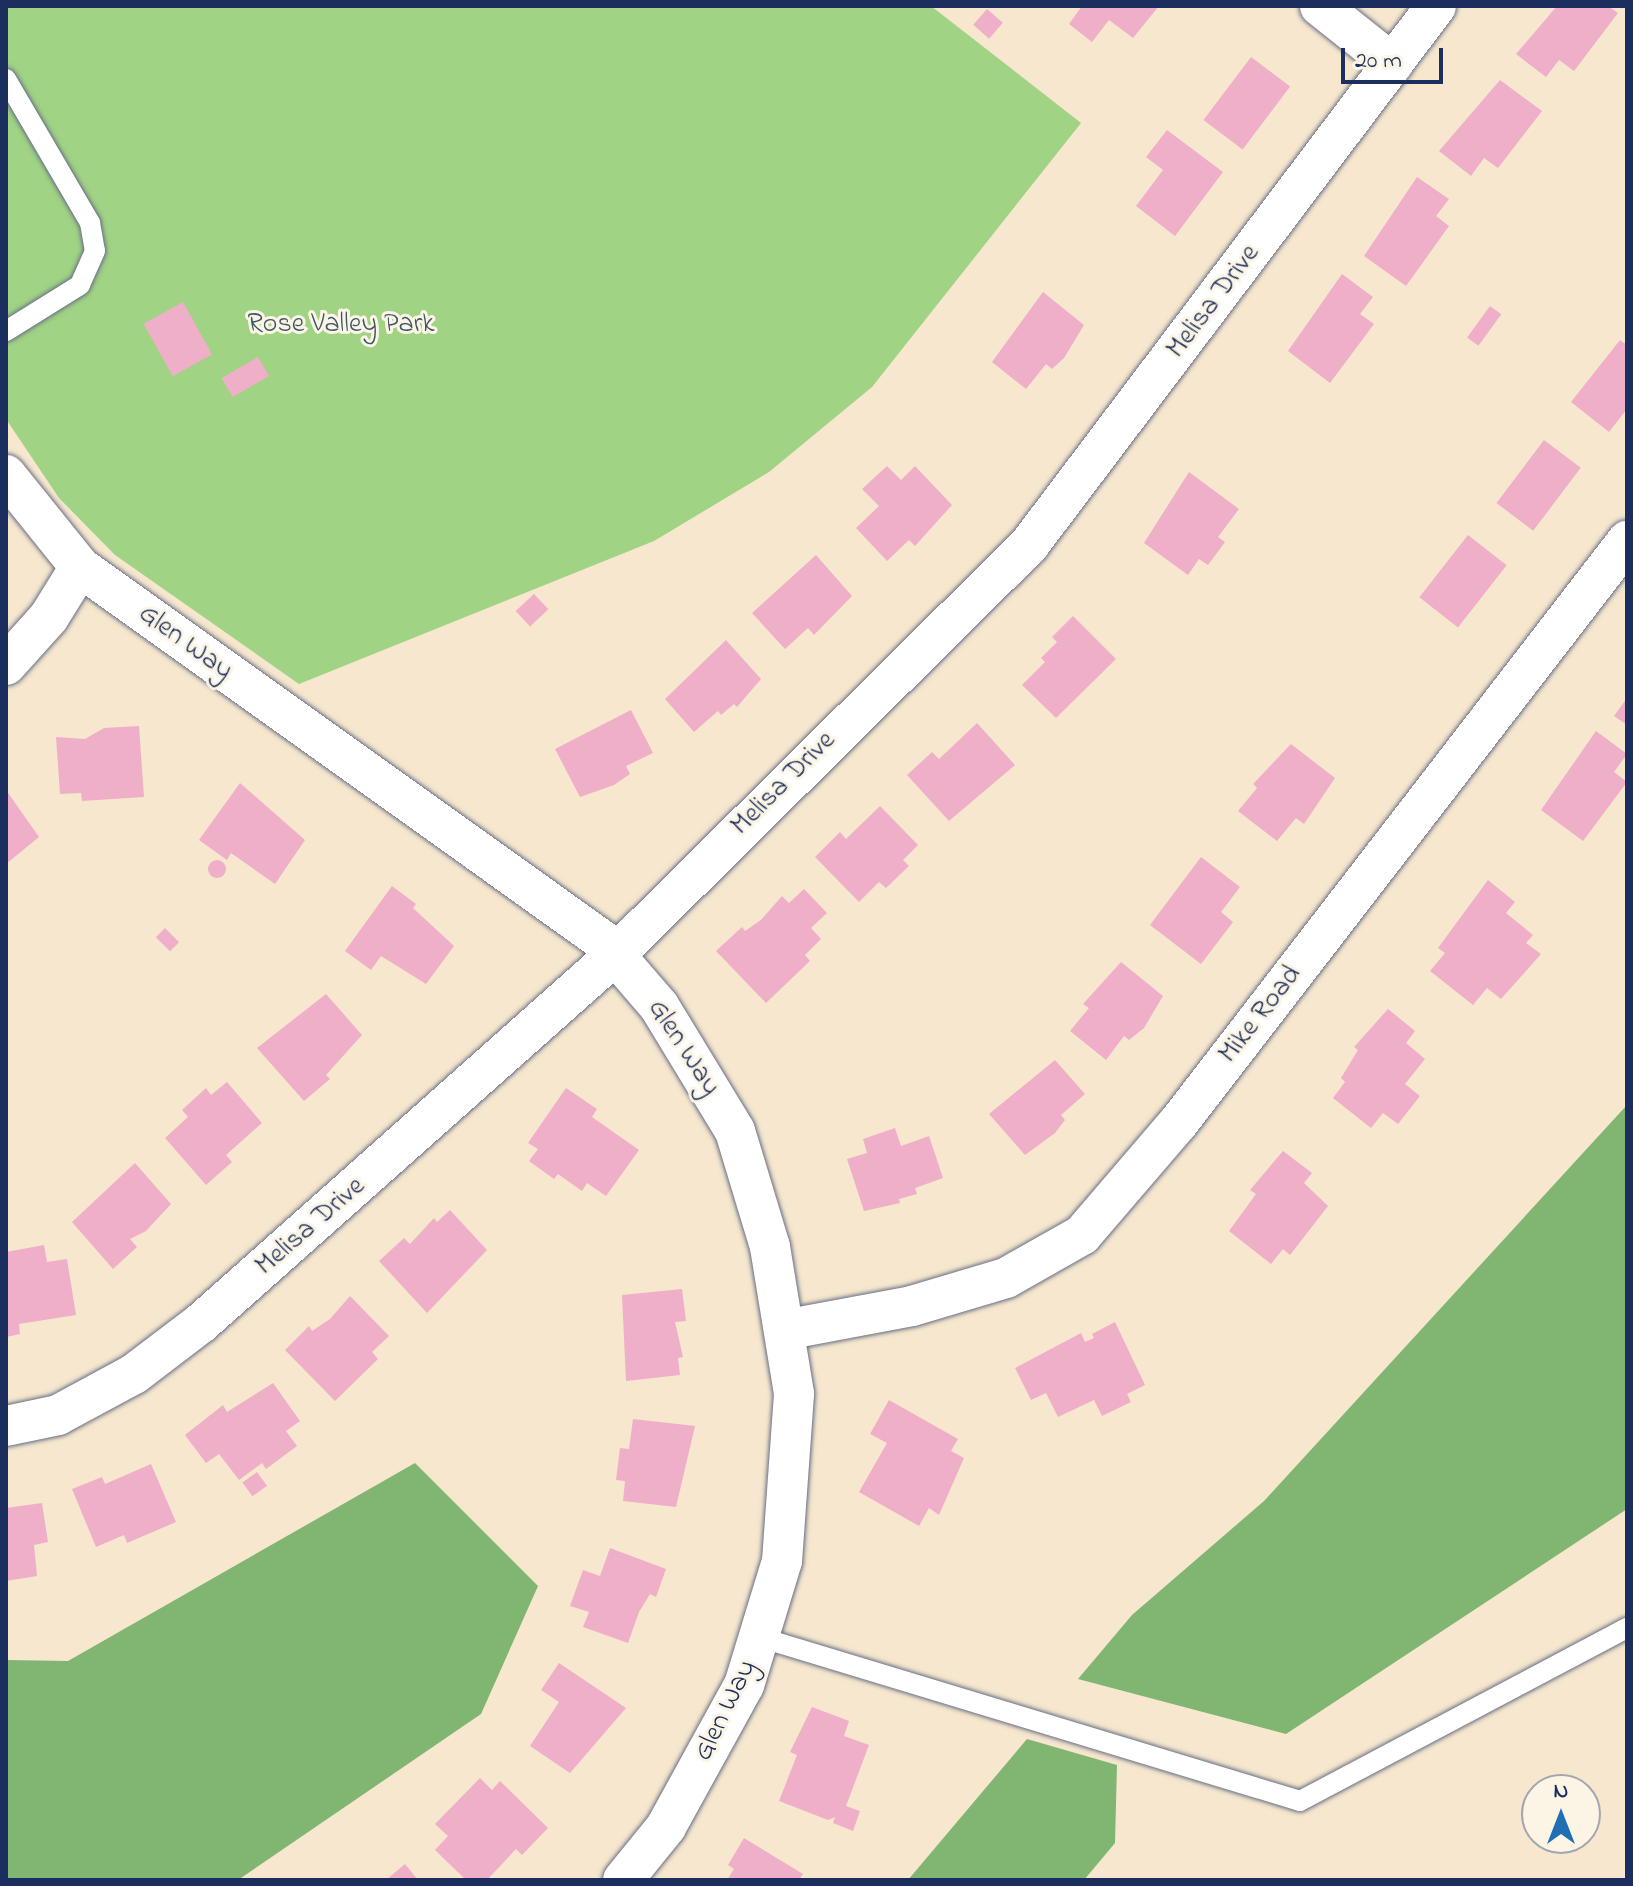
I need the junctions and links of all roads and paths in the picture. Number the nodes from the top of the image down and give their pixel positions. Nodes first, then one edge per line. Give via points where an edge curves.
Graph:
1 (1320, 6) edge
2 (1436, 6) edge
3 (1393, 64) junction
4 (6, 79) edge
5 (6, 331) edge
6 (6, 475) edge
7 (1627, 541) edge
8 (80, 567) junction
9 (6, 665) edge
10 (615, 955) junction
11 (784, 1330) junction
12 (6, 1426) edge
13 (1627, 1628) edge
14 (759, 1637) junction
15 (623, 1880) edge

1 - 3 street
2 - 3 street, Melisa Drive
3 - 10 street, Melisa Drive via 1029,545
4 - 5 lane via 90,223 95,251 80,285
6 - 8 street, Glen Way
7 - 11 street, Mike Road via 1179,1122 1082,1235 1006,1278 912,1306
8 - 9 street via 49,617
8 - 10 street, Glen Way via 602,940
10 - 11 street, Glen Way via 659,1006 735,1131 770,1247
10 - 12 street, Melisa Drive via 417,1136 179,1340 134,1374 58,1415
11 - 14 street, Glen Way via 794,1394 782,1561
13 - 14 lane via 1300,1801
14 - 15 street, Glen Way via 744,1685 666,1827

